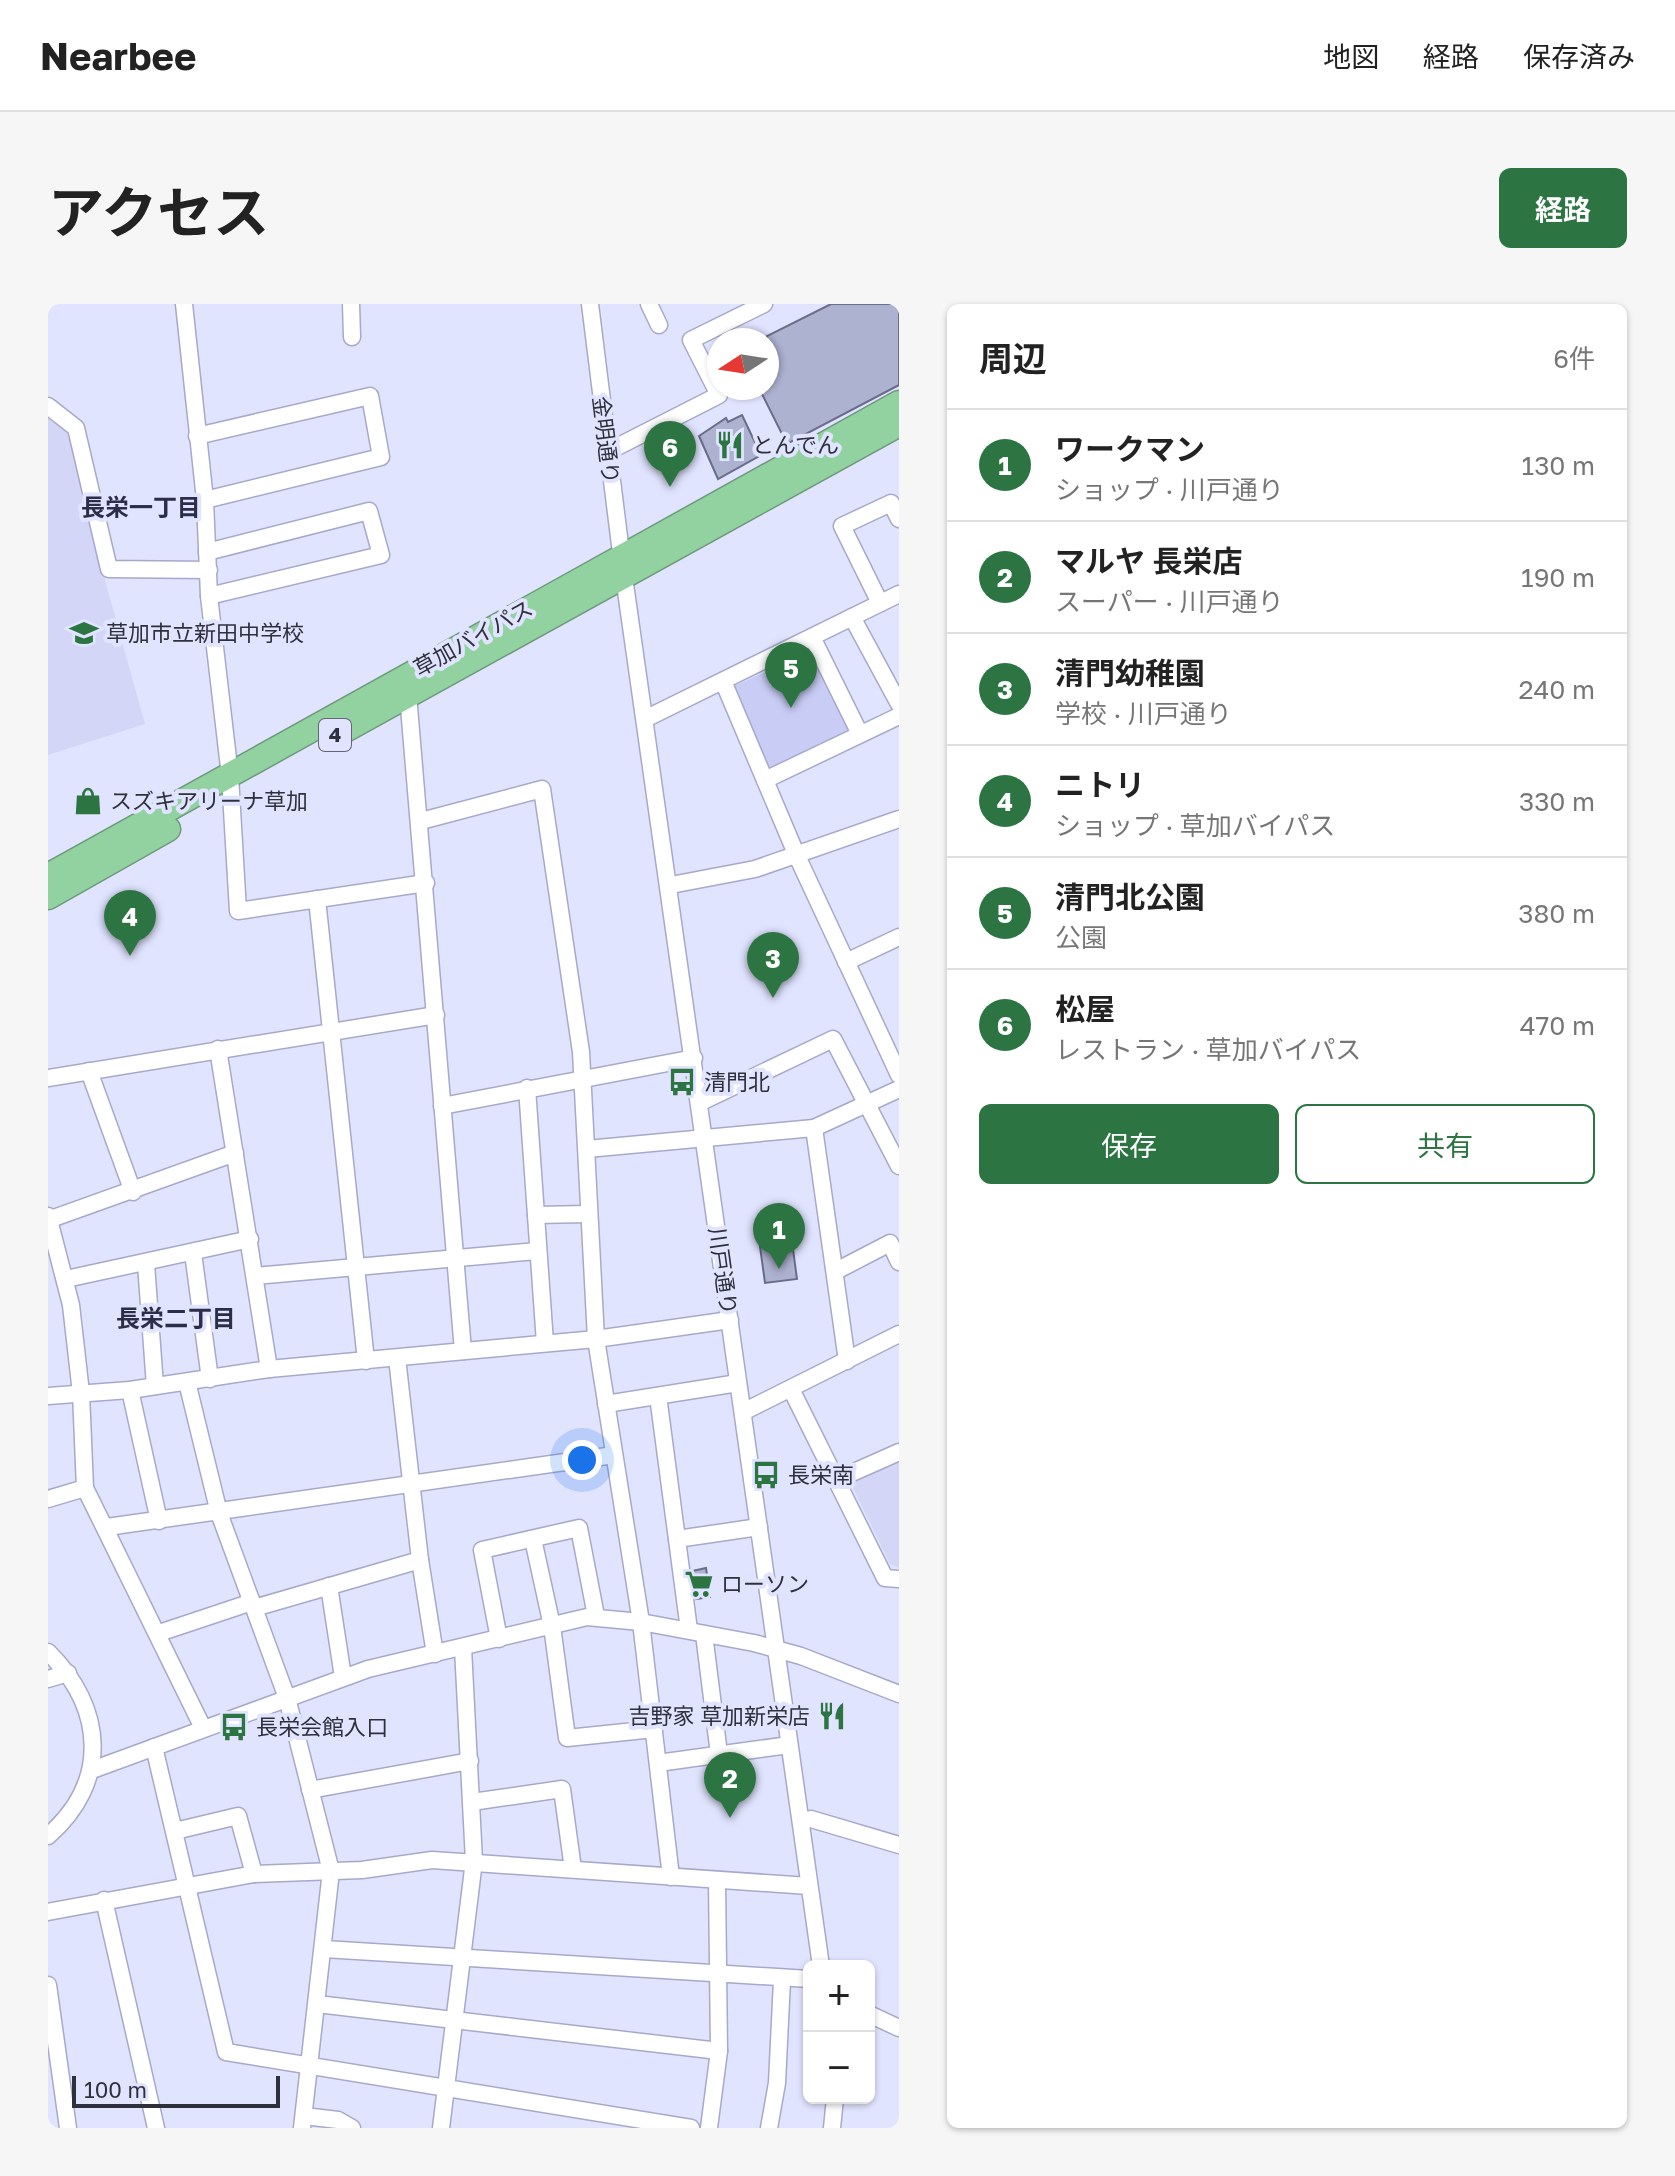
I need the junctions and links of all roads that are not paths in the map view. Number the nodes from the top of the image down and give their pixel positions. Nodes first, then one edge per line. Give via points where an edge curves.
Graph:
1 (184, 304) edge
2 (351, 304) edge
3 (590, 304) edge
4 (649, 304) edge
5 (764, 304) edge
6 (659, 325) dead end
7 (352, 337) dead end
8 (899, 403) edge
9 (48, 406) edge
10 (899, 424) edge
11 (197, 436) junction
12 (607, 452) junction
13 (205, 500) junction
14 (899, 519) edge
15 (207, 552) junction
16 (623, 566) junction
17 (209, 570) junction
18 (209, 596) junction
19 (892, 602) edge
20 (852, 617) junction
21 (812, 637) junction
22 (723, 681) junction
23 (408, 695) junction
24 (899, 704) edge
25 (899, 716) edge
26 (647, 718) junction
27 (860, 734) junction
28 (765, 780) junction
29 (230, 785) junction
30 (899, 819) edge
31 (421, 821) junction
32 (797, 856) junction
33 (48, 876) edge
34 (426, 883) junction
35 (671, 885) junction
36 (48, 897) edge
37 (317, 899) junction
38 (899, 937) edge
39 (846, 962) junction
40 (436, 1015) junction
41 (334, 1031) junction
42 (218, 1049) junction
43 (694, 1058) junction
44 (89, 1071) junction
45 (899, 1075) edge
46 (48, 1078) edge
47 (583, 1079) junction
48 (527, 1088) junction
49 (899, 1089) edge
50 (701, 1102) junction
51 (868, 1103) junction
52 (442, 1106) junction
53 (814, 1128) junction
54 (705, 1137) junction
55 (587, 1149) junction
56 (235, 1153) junction
57 (899, 1166) edge
58 (133, 1192) junction
59 (588, 1214) junction
60 (536, 1215) junction
61 (48, 1218) edge
62 (250, 1239) junction
63 (537, 1251) junction
64 (193, 1253) junction
65 (453, 1258) junction
66 (899, 1262) edge
67 (146, 1264) junction
68 (357, 1267) junction
69 (836, 1271) junction
70 (255, 1276) junction
71 (66, 1279) junction
72 (730, 1320) junction
73 (899, 1334) edge
74 (596, 1339) junction
75 (545, 1343) junction
76 (463, 1351) junction
77 (397, 1358) junction
78 (366, 1361) junction
79 (847, 1361) junction
80 (269, 1369) junction
81 (210, 1379) junction
82 (187, 1382) junction
83 (738, 1383) junction
84 (155, 1386) junction
85 (791, 1389) junction
86 (130, 1390) junction
87 (81, 1393) junction
88 (48, 1396) edge
89 (658, 1396) junction
90 (606, 1404) junction
91 (743, 1412) junction
92 (899, 1452) edge
93 (614, 1455) junction
94 (836, 1480) junction
95 (411, 1485) junction
96 (85, 1488) junction
97 (48, 1499) edge
98 (219, 1513) junction
99 (159, 1521) junction
100 (107, 1527) junction
101 (759, 1527) junction
102 (533, 1539) junction
103 (677, 1539) junction
104 (420, 1560) junction
105 (899, 1579) edge
106 (329, 1586) junction
107 (253, 1605) junction
108 (596, 1616) junction
109 (641, 1622) junction
110 (552, 1626) junction
111 (696, 1632) junction
112 (159, 1633) junction
113 (499, 1639) junction
114 (463, 1648) junction
115 (775, 1648) junction
116 (48, 1652) edge
117 (435, 1654) junction
118 (68, 1673) junction
119 (343, 1677) junction
120 (48, 1679) edge
121 (899, 1694) edge
122 (287, 1698) junction
123 (203, 1728) junction
124 (654, 1729) junction
125 (789, 1745) junction
126 (154, 1747) junction
127 (719, 1754) junction
128 (470, 1761) junction
129 (658, 1763) junction
130 (92, 1770) junction
131 (310, 1790) junction
132 (472, 1802) junction
133 (801, 1821) junction
134 (175, 1831) junction
135 (48, 1836) edge
136 (899, 1845) edge
137 (474, 1861) junction
138 (573, 1869) junction
139 (331, 1871) junction
140 (254, 1874) junction
141 (671, 1877) junction
142 (717, 1881) junction
143 (188, 1884) junction
144 (809, 1886) junction
145 (104, 1900) junction
146 (48, 1912) edge
147 (324, 1949) junction
148 (461, 1958) junction
149 (820, 1960) edge
150 (721, 1976) junction
151 (803, 1979) edge
152 (782, 1980) junction
153 (48, 1989) edge
154 (317, 2004) junction
155 (875, 2016) edge
156 (454, 2021) junction
157 (898, 2023) edge
158 (719, 2051) junction
159 (308, 2067) junction
160 (445, 2089) junction
161 (834, 2104) edge
162 (303, 2122) edge
163 (68, 2128) edge
164 (156, 2128) edge
165 (352, 2128) edge
166 (441, 2128) edge
167 (691, 2128) edge
168 (709, 2128) edge
169 (769, 2128) edge
170 (832, 2128) edge

1 - 11 street
2 - 7 street
3 - 12 street, 金明通り
4 - 6 street
5 - 12 street via 691,340 719,395
8 - 16 highway, 草加バイパス / 4
9 - 17 street via 76,428 109,569
10 - 16 highway, 草加バイパス / 4
11 - 13 street
11 - 13 street via 370,396 381,457
12 - 16 street, 金明通り
13 - 15 street
14 - 19 street via 891,503 842,526
15 - 17 street
15 - 18 street via 369,511 381,555
16 - 23 highway, 草加バイパス / 4
16 - 26 street, 川戸通り
16 - 29 highway, 草加バイパス / 4
17 - 18 street
18 - 29 street
19 - 20 street
20 - 21 street
20 - 24 street
21 - 22 street
21 - 27 street
22 - 26 street
22 - 28 street
23 - 29 highway, 草加バイパス / 4
23 - 31 street
25 - 27 street
26 - 35 street, 川戸通り
27 - 28 street
28 - 32 street
29 - 33 highway, 草加バイパス / 4
29 - 36 highway, 草加バイパス / 4
29 - 37 street via 238,911
30 - 32 street
31 - 34 street
31 - 47 street via 542,789
32 - 35 street
32 - 39 street
34 - 37 street
34 - 40 street
35 - 43 street, 川戸通り
37 - 41 street
38 - 39 street
39 - 45 street
40 - 41 street
40 - 52 street
41 - 42 street
41 - 68 street
42 - 44 street
42 - 56 street
43 - 47 street
43 - 50 street, 川戸通り
44 - 46 street
44 - 58 street
47 - 48 street
47 - 55 street
48 - 52 street
48 - 60 street
49 - 51 street
50 - 51 street via 833,1039
50 - 54 street, 川戸通り
51 - 53 street
51 - 57 street
52 - 65 street
53 - 54 street
53 - 69 street
54 - 55 street
54 - 72 street, 川戸通り
55 - 59 street
56 - 58 street
56 - 62 street
58 - 61 street
59 - 60 street
59 - 74 street
60 - 63 street
61 - 71 street
62 - 64 street
62 - 70 street
63 - 65 street
63 - 75 street
64 - 67 street
64 - 81 street
65 - 68 street
65 - 76 street
66 - 69 street via 890,1243
67 - 71 street
67 - 84 street
68 - 70 street
68 - 78 street
69 - 79 street
70 - 80 street
71 - 87 street
72 - 74 street
72 - 83 street, 川戸通り
73 - 79 street
74 - 75 street
74 - 90 street
75 - 76 street
76 - 77 street
77 - 78 street
77 - 95 street
78 - 80 street
79 - 85 street
80 - 81 street
81 - 82 street
82 - 84 street
82 - 98 street
83 - 89 street
83 - 91 street, 川戸通り
84 - 86 street
85 - 91 street
85 - 94 street
86 - 87 street
86 - 99 street
87 - 88 street
87 - 96 street
89 - 90 street
89 - 103 street
90 - 93 street
91 - 101 street, 川戸通り
92 - 94 street
93 - 95 street
93 - 109 street
94 - 105 street via 885,1578
95 - 98 street
95 - 104 street
96 - 97 street
96 - 100 street
98 - 99 street
98 - 107 street
99 - 100 street
100 - 112 street
101 - 103 street
101 - 115 street, 川戸通り
102 - 108 street via 579,1528
102 - 110 street
102 - 113 street via 482,1550
103 - 111 street
104 - 106 street
104 - 117 street
106 - 107 street
106 - 119 street
107 - 112 street
107 - 122 street
108 - 109 street
108 - 110 street
109 - 111 street
109 - 124 street
110 - 113 street
110 - 124 street via 567,1738
111 - 115 street
111 - 127 street
112 - 123 street
113 - 114 street
114 - 117 street
114 - 128 street
115 - 121 street
115 - 125 street, 川戸通り
116 - 118 street
117 - 119 street
118 - 120 street
118 - 130 street via 87,1711
119 - 122 street
122 - 123 street
122 - 131 street
123 - 126 street
124 - 129 street
125 - 127 street
125 - 133 street, 川戸通り
126 - 130 street
126 - 134 street
127 - 129 street
128 - 131 street
128 - 132 street
129 - 141 street
130 - 135 street via 75,1808
131 - 139 street
132 - 137 street
132 - 138 street via 562,1789
133 - 136 street via 811,1819
133 - 144 street, 川戸通り
134 - 140 street via 238,1816
134 - 143 street
137 - 138 street
137 - 139 street
137 - 148 street
138 - 141 street
139 - 140 street
139 - 147 street
140 - 143 street
141 - 142 street
142 - 144 street
142 - 150 street
143 - 145 street
143 - 159 street via 226,2052
144 - 149 street, 川戸通り
145 - 146 street
145 - 164 street
147 - 148 street
147 - 154 street
148 - 150 street
148 - 156 street
150 - 152 street
150 - 158 street
151 - 152 street
152 - 169 street via 777,2083
153 - 163 street
154 - 156 street
154 - 159 street
155 - 157 street
156 - 158 street
156 - 160 street
158 - 168 street
159 - 160 street
159 - 162 street
160 - 166 street
160 - 167 street
161 - 170 street
162 - 165 street via 338,2120

